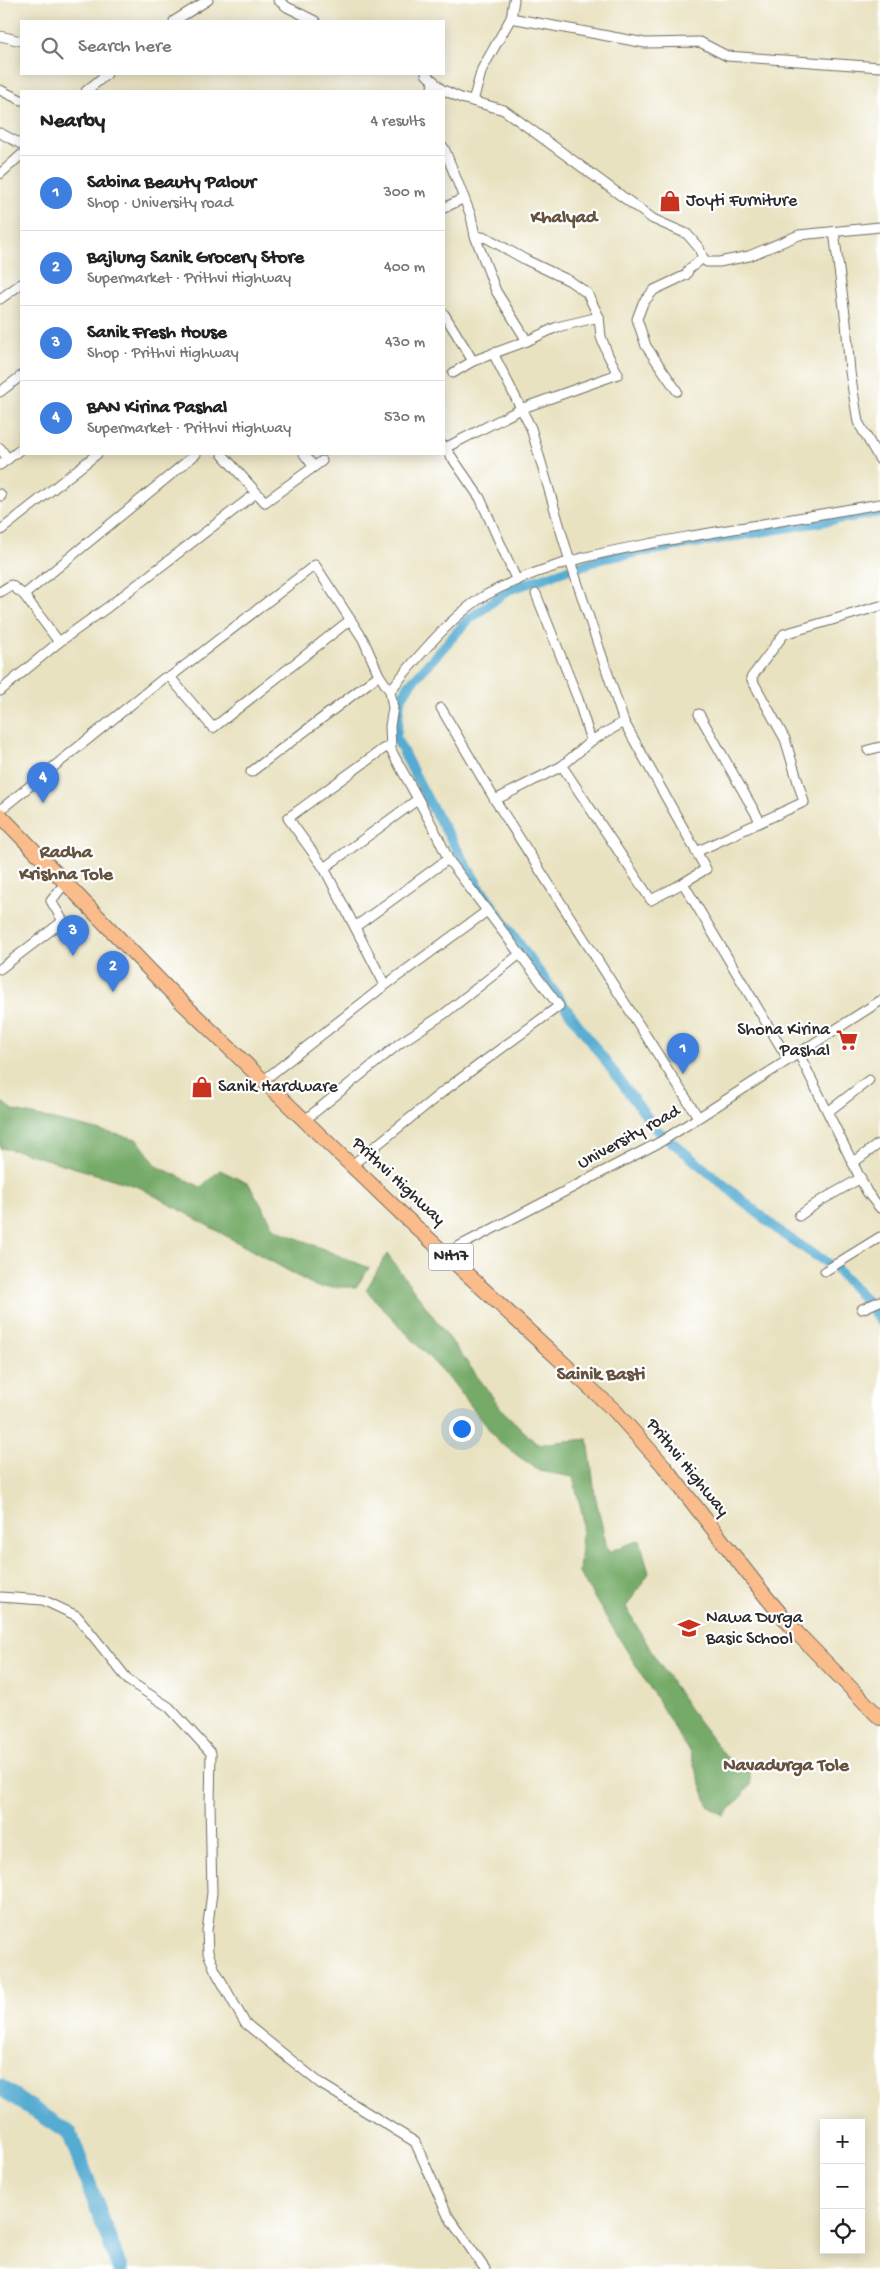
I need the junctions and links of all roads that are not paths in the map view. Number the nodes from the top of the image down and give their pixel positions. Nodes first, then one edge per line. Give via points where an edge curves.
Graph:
1 (208, 0) edge
2 (278, 0) edge
3 (514, 0) edge
4 (511, 18) junction
5 (176, 20) edge
6 (313, 20) edge
7 (0, 36) edge
8 (20, 41) edge
9 (880, 67) edge
10 (100, 75) edge
11 (427, 75) edge
12 (434, 82) junction
13 (0, 90) edge
14 (87, 90) edge
15 (431, 90) edge
16 (443, 90) edge
17 (445, 91) edge
18 (20, 100) edge
19 (472, 101) junction
20 (0, 133) edge
21 (20, 143) edge
22 (445, 150) edge
23 (20, 156) edge
24 (0, 174) edge
25 (464, 198) junction
26 (445, 208) edge
27 (880, 227) edge
28 (834, 232) junction
29 (475, 236) junction
30 (702, 258) junction
31 (20, 285) edge
32 (0, 300) edge
33 (445, 316) edge
34 (599, 318) junction
35 (527, 342) junction
36 (493, 353) junction
37 (474, 361) junction
38 (453, 373) dead end
39 (20, 377) edge
40 (0, 392) edge
41 (677, 392) dead end
42 (523, 408) junction
43 (445, 447) edge
44 (0, 448) edge
45 (445, 448) edge
46 (20, 450) edge
47 (96, 455) edge
48 (195, 455) edge
49 (223, 455) edge
50 (305, 455) edge
51 (8, 459) junction
52 (880, 460) edge
53 (322, 461) dead end
54 (0, 465) edge
55 (314, 467) junction
56 (255, 494) junction
57 (880, 504) edge
58 (1, 530) edge
59 (570, 561) junction
60 (516, 581) junction
61 (0, 592) edge
62 (536, 594) dead end
63 (24, 595) junction
64 (880, 606) edge
65 (350, 620) junction
66 (59, 642) junction
67 (379, 675) junction
68 (170, 677) junction
69 (0, 691) edge
70 (390, 691) junction
71 (441, 708) dead end
72 (699, 714) dead end
73 (624, 722) junction
74 (591, 741) junction
75 (880, 747) edge
76 (391, 750) junction
77 (868, 750) dead end
78 (562, 766) junction
79 (251, 772) dead end
80 (417, 800) junction
81 (495, 800) junction
82 (0, 810) edge
83 (0, 815) edge
84 (760, 821) junction
85 (696, 852) junction
86 (448, 859) junction
87 (324, 868) junction
88 (65, 883) junction
89 (683, 883) junction
90 (487, 911) junction
91 (355, 927) junction
92 (520, 954) junction
93 (0, 969) edge
94 (385, 985) junction
95 (880, 1002) edge
96 (798, 1052) junction
97 (788, 1059) junction
98 (264, 1080) junction
99 (869, 1080) dead end
100 (829, 1111) junction
101 (698, 1118) junction
102 (305, 1120) junction
103 (880, 1143) edge
104 (854, 1162) junction
105 (352, 1165) junction
106 (861, 1178) junction
107 (880, 1208) edge
108 (799, 1216) dead end
109 (880, 1237) edge
110 (446, 1253) junction
111 (825, 1271) dead end
112 (880, 1301) edge
113 (862, 1309) dead end
114 (0, 1597) edge
115 (880, 1718) edge
116 (485, 2269) edge

1 - 5 street
2 - 6 street
3 - 4 street
4 - 9 street via 645,43 700,42 727,56
4 - 19 street via 482,70
7 - 8 street
10 - 14 street
11 - 12 street
12 - 15 street
12 - 16 street
13 - 18 street
17 - 19 street
19 - 30 street via 504,110 653,219 687,234 699,248
20 - 21 street
22 - 25 street
23 - 24 street
25 - 26 street
25 - 29 street
27 - 28 street
28 - 30 street via 799,235 748,256 719,262 707,262
28 - 52 street via 858,422
29 - 34 street via 487,238 587,292
29 - 35 street via 496,291
30 - 41 street via 686,275 654,290 643,303 637,319 646,346
31 - 32 street
33 - 37 street
34 - 35 street via 557,327
34 - 42 street via 602,337 618,374
35 - 36 street
36 - 37 street
36 - 42 street
37 - 38 street
39 - 40 street
42 - 43 street
42 - 59 street via 532,428
44 - 51 street
45 - 60 street via 480,498
46 - 51 street
47 - 58 street
48 - 63 street
49 - 56 street
50 - 55 street
51 - 54 street
53 - 55 street
55 - 56 street via 265,502
56 - 66 street
57 - 59 street via 621,548
59 - 60 street
59 - 73 street
60 - 70 street via 485,596 451,623
61 - 63 street via 11,584
62 - 74 street via 578,699
63 - 66 street
64 - 84 street via 784,634 751,678 785,739 804,802
65 - 67 street via 363,639
65 - 68 street via 213,728
65 - 68 street via 316,565
66 - 69 street
67 - 70 street
67 - 79 street
68 - 82 street via 164,678
70 - 76 street
71 - 81 street
72 - 84 street
73 - 74 street
73 - 85 street
74 - 78 street
75 - 77 street
76 - 80 street
76 - 87 street via 383,749 288,818
78 - 81 street
78 - 89 street via 651,900
80 - 86 street
80 - 87 street
81 - 101 street
83 - 88 highway, Prithvi Highway / NH17
84 - 85 street
85 - 89 street via 706,870
86 - 90 street
86 - 91 street
87 - 91 street
88 - 93 street via 51,901 63,920
88 - 98 highway, Prithvi Highway / NH17 via 170,992
89 - 97 street
90 - 92 street
90 - 94 street
91 - 94 street
92 - 102 street via 444,1014 400,1043
92 - 105 street via 559,1006 445,1090
94 - 98 street
95 - 96 street, University road
96 - 97 street, University road
96 - 100 street
97 - 101 street, University road
98 - 102 highway, Prithvi Highway / NH17
99 - 100 street
100 - 104 street
101 - 110 street, University road via 662,1141
102 - 105 highway, Prithvi Highway / NH17
103 - 104 street
104 - 106 street
105 - 110 highway, Prithvi Highway / NH17
106 - 107 street
106 - 108 street
109 - 111 street
110 - 115 highway, Prithvi Highway / NH17 via 615,1411 663,1465 798,1634
112 - 113 street
114 - 116 street via 43,1600 77,1616 129,1681 169,1707 211,1753 212,1892 207,1931 208,1953 215,1970 245,2023 321,2084 415,2142 448,2216

